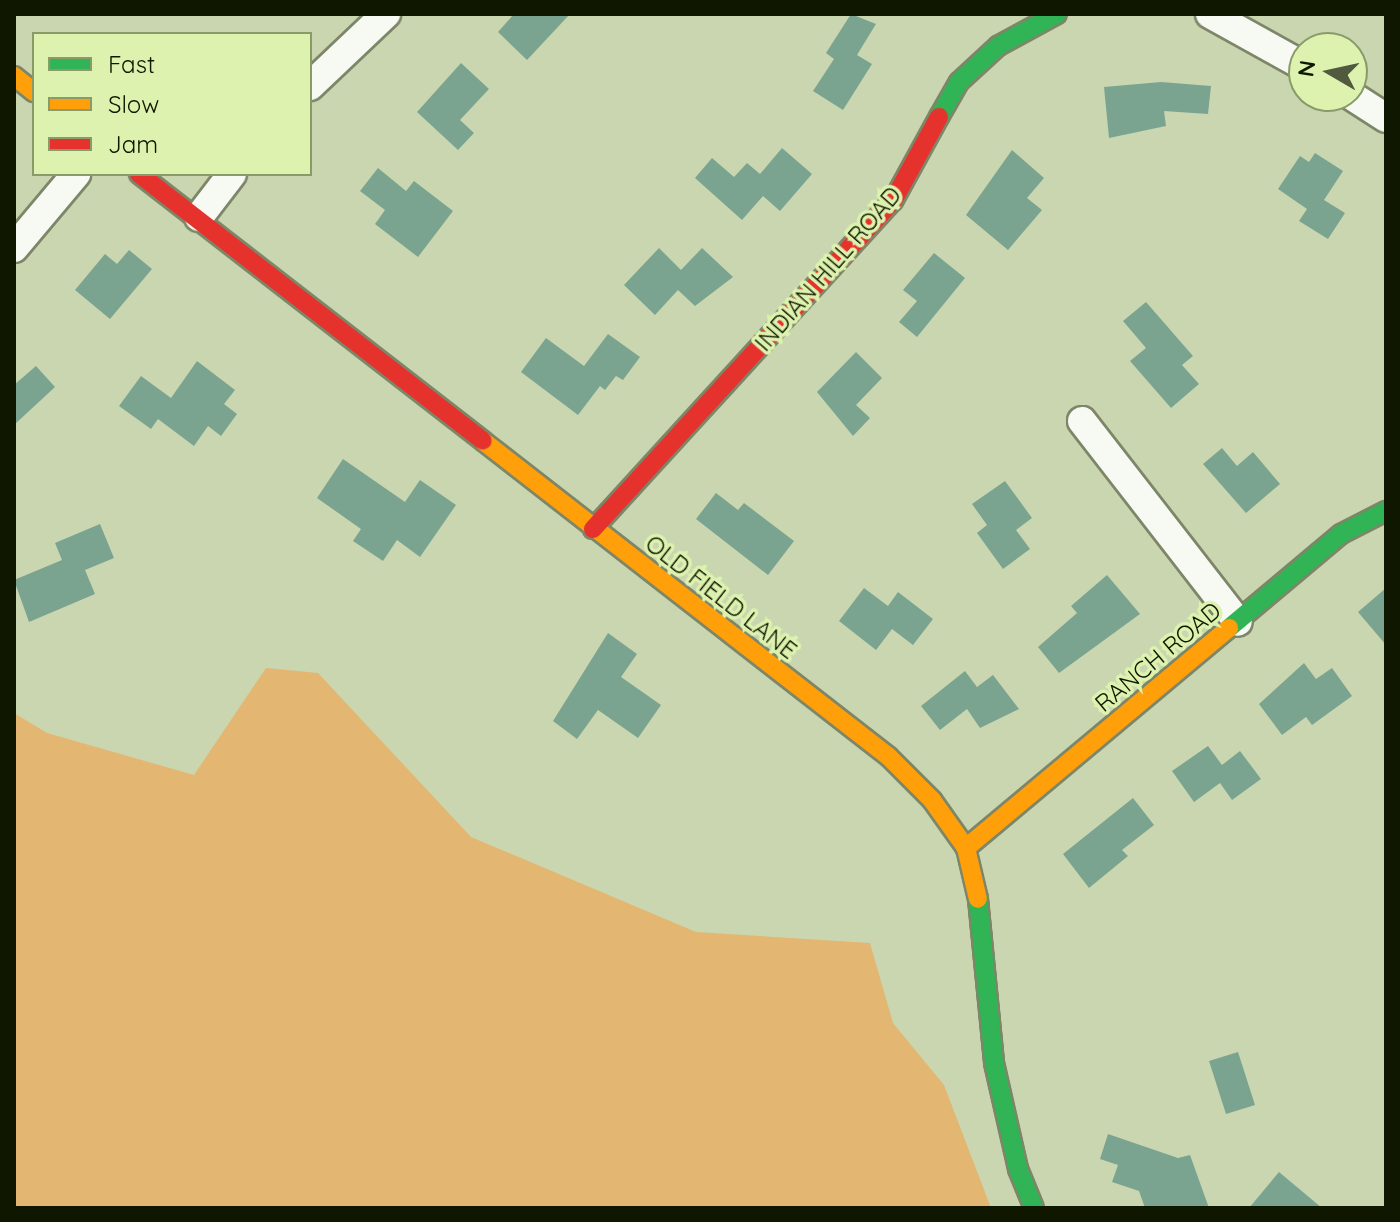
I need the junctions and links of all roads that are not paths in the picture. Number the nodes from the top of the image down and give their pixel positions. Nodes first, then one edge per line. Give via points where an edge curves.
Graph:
1 (386, 14) edge
2 (1057, 14) edge
3 (1210, 14) edge
4 (1288, 57) edge
5 (14, 76) edge
6 (312, 84) edge
7 (32, 90) edge
8 (1368, 106) edge
9 (1386, 118) edge
10 (74, 176) edge
11 (142, 176) edge
12 (230, 176) edge
13 (199, 217) junction
14 (14, 248) edge
15 (1082, 421) dead end
16 (1386, 511) edge
17 (593, 529) junction
18 (1238, 622) junction
19 (966, 848) junction
20 (1034, 1208) edge

1 - 6 street
2 - 17 street, INDIAN HILL ROAD via 998,46 959,82 893,201
3 - 4 street
5 - 7 street
8 - 9 street
10 - 14 street
11 - 13 street, OLD FIELD LANE
12 - 13 street
13 - 17 street, OLD FIELD LANE
15 - 18 street
16 - 18 street, RANCH ROAD via 1341,534
17 - 19 street, OLD FIELD LANE via 889,757
18 - 19 street, RANCH ROAD
19 - 20 street, OLD FIELD LANE via 982,908 1004,1117

